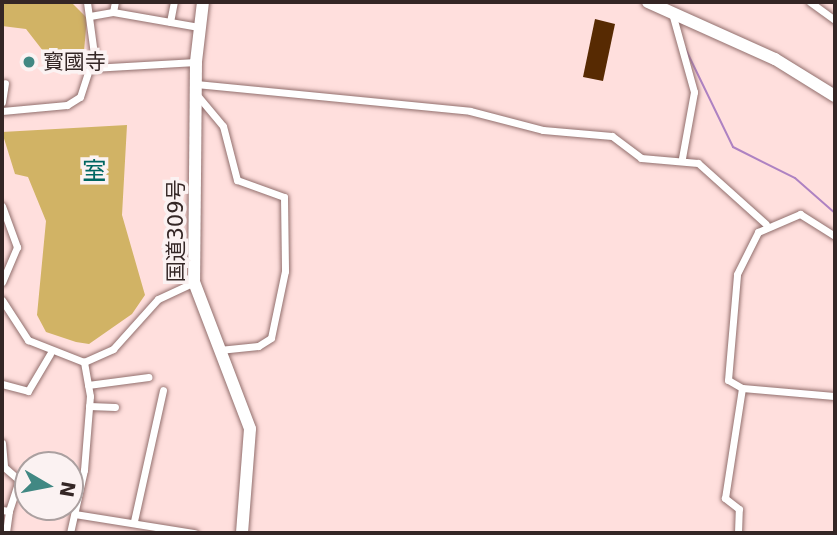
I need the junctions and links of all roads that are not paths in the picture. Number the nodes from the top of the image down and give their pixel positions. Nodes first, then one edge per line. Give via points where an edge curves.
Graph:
1 (87, 2) edge
2 (115, 2) edge
3 (174, 2) edge
4 (203, 2) edge
5 (648, 2) edge
6 (810, 2) edge
7 (113, 12) junction
8 (672, 13) junction
9 (90, 16) junction
10 (835, 20) edge
11 (170, 22) junction
12 (199, 27) junction
13 (196, 62) junction
14 (92, 68) junction
15 (5, 83) dead end
16 (196, 89) junction
17 (835, 96) edge
18 (2, 102) edge
19 (2, 111) edge
20 (682, 158) junction
21 (2, 206) edge
22 (766, 224) junction
23 (835, 236) edge
24 (12, 266) junction
25 (2, 268) edge
26 (2, 282) edge
27 (194, 282) junction
28 (2, 300) edge
29 (218, 351) junction
30 (50, 354) junction
31 (84, 362) junction
32 (148, 377) dead end
33 (2, 384) edge
34 (88, 385) junction
35 (742, 388) junction
36 (163, 390) dead end
37 (834, 396) edge
38 (89, 406) junction
39 (116, 408) dead end
40 (2, 443) edge
41 (83, 451) edge
42 (5, 510) edge
43 (84, 515) edge
44 (134, 521) junction
45 (6, 533) edge
46 (194, 533) edge
47 (242, 533) edge
48 (738, 533) edge

1 - 9 street
2 - 7 street
3 - 11 street
4 - 12 highway, 国道309号
5 - 8 highway
6 - 10 street
7 - 9 street
7 - 11 street
8 - 17 highway via 775,59
8 - 20 street via 694,92
9 - 14 street
11 - 12 street
12 - 13 highway, 国道309号
13 - 14 street
13 - 16 highway, 国道309号
14 - 19 street via 74,103
15 - 18 street
16 - 20 street via 470,111 543,130 612,136 640,158
16 - 27 highway, 国道309号
16 - 29 street via 223,125 237,180 284,197 285,271 271,338 258,346
20 - 22 street via 710,173 728,195
21 - 24 street via 16,247
22 - 23 street via 800,214
22 - 35 street via 740,262 734,296 728,380
24 - 25 street
24 - 26 street
27 - 29 highway, 国道309号
27 - 31 street via 158,299 113,349
28 - 30 street via 19,332
29 - 47 highway, 国道309号 via 250,429
30 - 31 street
30 - 33 street via 28,391
31 - 34 street
32 - 34 street
34 - 38 street
35 - 37 street
35 - 48 street via 725,498 739,509
36 - 44 street
38 - 39 street
38 - 41 street
40 - 42 street via 4,467 19,480
42 - 45 street
43 - 44 street
44 - 46 street

